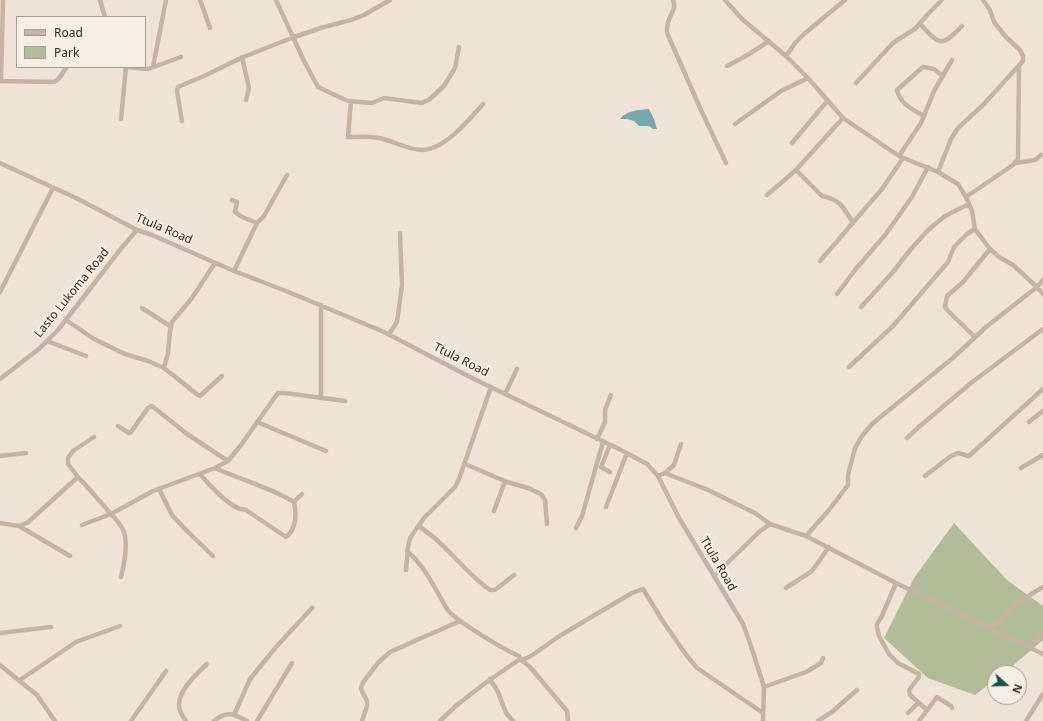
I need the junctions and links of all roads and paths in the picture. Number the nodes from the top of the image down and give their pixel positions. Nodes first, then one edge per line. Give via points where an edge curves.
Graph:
1 (3, 0) edge
2 (100, 0) edge
3 (166, 0) edge
4 (200, 0) edge
5 (276, 0) edge
6 (390, 0) edge
7 (672, 0) edge
8 (725, 0) edge
9 (845, 0) edge
10 (942, 0) edge
11 (983, 0) edge
12 (105, 16) edge
13 (920, 24) junction
14 (962, 26) dead end
15 (210, 28) dead end
16 (294, 37) junction
17 (769, 42) junction
18 (459, 46) dead end
19 (786, 56) junction
20 (181, 57) dead end
21 (242, 57) junction
22 (952, 60) dead end
23 (727, 66) dead end
24 (153, 67) junction
25 (1019, 67) junction
26 (66, 68) edge
27 (126, 68) edge
28 (137, 68) edge
29 (943, 76) junction
30 (808, 78) junction
31 (0, 81) edge
32 (856, 84) dead end
33 (246, 100) dead end
34 (828, 100) junction
35 (352, 101) junction
36 (483, 104) dead end
37 (924, 116) junction
38 (843, 118) junction
39 (121, 119) dead end
40 (182, 122) dead end
41 (735, 124) dead end
42 (792, 143) dead end
43 (1041, 155) dead end
44 (901, 157) junction
45 (0, 163) edge
46 (1016, 163) junction
47 (726, 164) dead end
48 (928, 167) junction
49 (796, 170) junction
50 (938, 172) junction
51 (287, 175) dead end
52 (53, 188) junction
53 (768, 195) dead end
54 (966, 197) junction
55 (232, 200) dead end
56 (969, 204) junction
57 (257, 223) junction
58 (852, 223) junction
59 (975, 229) junction
60 (137, 230) junction
61 (400, 233) dead end
62 (990, 249) junction
63 (215, 262) junction
64 (820, 262) dead end
65 (234, 271) junction
66 (1043, 280) edge
67 (1037, 287) junction
68 (0, 292) edge
69 (837, 294) dead end
70 (1043, 294) edge
71 (321, 305) junction
72 (861, 307) dead end
73 (142, 308) dead end
74 (66, 320) junction
75 (170, 326) junction
76 (1043, 329) edge
77 (389, 334) junction
78 (975, 337) junction
79 (47, 341) junction
80 (86, 356) dead end
81 (849, 367) dead end
82 (164, 368) junction
83 (517, 369) dead end
84 (222, 376) dead end
85 (0, 379) edge
86 (491, 387) junction
87 (1043, 389) edge
88 (505, 394) junction
89 (611, 395) dead end
90 (321, 398) junction
91 (346, 401) dead end
92 (1043, 411) edge
93 (257, 422) junction
94 (1029, 422) dead end
95 (118, 426) dead end
96 (94, 437) dead end
97 (907, 438) dead end
98 (597, 439) junction
99 (603, 442) junction
100 (682, 444) dead end
101 (610, 445) junction
102 (326, 451) dead end
103 (26, 453) dead end
104 (628, 453) junction
105 (1043, 455) edge
106 (0, 456) edge
107 (228, 461) junction
108 (465, 464) junction
109 (215, 468) junction
110 (1021, 468) dead end
111 (610, 472) dead end
112 (666, 473) junction
113 (200, 474) junction
114 (658, 476) junction
115 (925, 476) dead end
116 (78, 477) junction
117 (505, 481) junction
118 (158, 489) junction
119 (302, 494) dead end
120 (294, 502) junction
121 (606, 507) dead end
122 (494, 511) dead end
123 (110, 514) junction
124 (0, 523) edge
125 (548, 524) dead end
126 (770, 524) junction
127 (82, 525) dead end
128 (19, 526) junction
129 (418, 526) junction
130 (576, 528) dead end
131 (806, 536) junction
132 (829, 547) junction
133 (407, 551) junction
134 (70, 556) dead end
135 (213, 556) dead end
136 (406, 570) dead end
137 (514, 575) dead end
138 (714, 576) junction
139 (121, 577) dead end
140 (896, 583) junction
141 (1043, 587) edge
142 (786, 588) dead end
143 (312, 608) dead end
144 (460, 621) junction
145 (120, 626) dead end
146 (51, 627) dead end
147 (988, 628) junction
148 (0, 633) edge
149 (1043, 635) edge
150 (1028, 646) junction
151 (1043, 654) edge
152 (822, 658) dead end
153 (521, 660) junction
154 (292, 662) dead end
155 (207, 664) dead end
156 (0, 666) edge
157 (166, 671) dead end
158 (490, 679) junction
159 (20, 680) junction
160 (764, 687) junction
161 (857, 690) dead end
162 (1043, 694) edge
163 (918, 703) junction
164 (952, 708) dead end
165 (927, 710) junction
166 (763, 713) junction
167 (908, 713) dead end
168 (234, 715) junction
169 (55, 721) edge
170 (131, 721) edge
171 (186, 721) edge
172 (214, 721) edge
173 (247, 721) edge
174 (257, 721) edge
175 (362, 721) edge
176 (440, 721) edge
177 (513, 721) edge
178 (568, 721) edge
179 (763, 721) edge
180 (818, 721) edge
181 (919, 721) edge
182 (1026, 721) edge

1 - 31 street
2 - 12 street
3 - 24 street
4 - 15 street
5 - 16 street
6 - 16 street via 371,12 351,20
7 - 47 street via 674,9 667,33
8 - 17 street via 742,20
9 - 19 street via 804,34
10 - 13 street
11 - 25 street via 994,22 1020,50 1023,61
13 - 14 street via 935,40 941,42 951,37
13 - 32 street via 893,43
16 - 21 street
16 - 35 street via 318,87
17 - 19 street
17 - 23 street
18 - 35 street via 455,68 444,86 430,99 422,103 384,98 372,103
19 - 30 street
20 - 24 street
21 - 33 street via 249,88
21 - 40 street via 178,87
22 - 29 street
24 - 28 street
25 - 46 street via 1019,156
25 - 50 street via 958,128
26 - 31 street via 54,82
27 - 39 street
29 - 37 street
29 - 37 street via 934,69 923,67 897,90 905,105
30 - 34 street
30 - 41 street via 781,91
34 - 38 street
34 - 42 street
35 - 36 street via 348,136 378,138 408,148 424,150 438,145 456,133
37 - 44 street
38 - 44 street
38 - 49 street
43 - 46 street via 1035,160
44 - 48 street
44 - 58 street via 882,189
45 - 52 street, Ttula Road
46 - 54 street
48 - 50 street
48 - 69 street via 912,197 885,235
49 - 53 street
49 - 58 street via 822,196 840,203
50 - 54 street via 958,184
51 - 57 street via 264,216
52 - 60 street, Ttula Road
52 - 68 street
54 - 56 street
55 - 57 street via 237,202 236,212 239,216
56 - 59 street
56 - 72 street via 945,216 928,230
57 - 65 street
58 - 64 street
59 - 62 street
59 - 81 street via 954,247 948,262 893,326
60 - 63 street, Ttula Road
60 - 74 street, Lasto Lukoma Road
61 - 77 street via 402,285 397,322
62 - 67 street via 1013,265
62 - 78 street via 946,300 945,307 948,312
63 - 65 street, Ttula Road
63 - 75 street
65 - 71 street, Ttula Road
66 - 67 street
67 - 70 street
67 - 78 street
71 - 77 street, Ttula Road
71 - 90 street
73 - 75 street
74 - 79 street, Lasto Lukoma Road
74 - 82 street via 94,339
75 - 82 street
76 - 97 street via 971,383
77 - 86 street, Ttula Road
78 - 131 street via 872,424 855,448 848,485
79 - 80 street
79 - 85 street, Lasto Lukoma Road
82 - 84 street via 200,396
83 - 88 street
86 - 88 street, Ttula Road
86 - 108 street
87 - 115 street via 969,456 958,453 951,456
88 - 98 street, Ttula Road
89 - 98 street via 605,410 605,422
90 - 91 street
90 - 93 street via 278,394
92 - 94 street
93 - 102 street
93 - 107 street
95 - 107 street via 131,432 152,406 187,434
96 - 116 street via 73,451 68,458 68,464
98 - 99 street, Ttula Road
99 - 101 street, Ttula Road
99 - 130 street via 582,516
100 - 112 street via 674,465
101 - 104 street, Ttula Road
101 - 111 street via 601,467
103 - 106 street
104 - 114 street, Ttula Road via 647,464
104 - 121 street
105 - 110 street
107 - 109 street
108 - 117 street
108 - 129 street via 455,487
109 - 113 street
109 - 120 street via 267,488
112 - 114 street
112 - 126 street via 755,513
113 - 118 street
113 - 120 street via 225,499 286,537 289,536 295,522
114 - 138 street, Ttula Road via 679,518
116 - 123 street
116 - 128 street via 31,520
117 - 122 street
117 - 125 street via 541,494 545,500
118 - 123 street
118 - 135 street via 172,515
119 - 120 street
123 - 127 street
123 - 139 street via 118,522 125,536
124 - 128 street
126 - 131 street
126 - 138 street
128 - 134 street
129 - 133 street via 408,543
129 - 137 street via 441,543 468,572 490,590 495,590
131 - 132 street
132 - 140 street
132 - 142 street via 812,571
133 - 136 street
133 - 144 street via 419,563 443,598 448,610
138 - 160 street, Ttula Road via 743,624
140 - 147 street
140 - 163 street via 877,627 889,654 898,663 919,674 909,690 910,695
141 - 147 street
143 - 168 street via 254,674
144 - 153 street via 519,656
144 - 175 street via 390,652 378,663 361,689 367,701
145 - 159 street via 76,642
146 - 148 street
147 - 150 street
149 - 150 street
150 - 151 street
152 - 160 street via 821,663 806,672
153 - 158 street
153 - 166 street via 632,593 643,589 697,668
153 - 178 street via 567,711
154 - 174 street
155 - 171 street via 188,682 180,699 179,710
156 - 159 street
157 - 170 street
158 - 176 street
158 - 177 street via 506,713
159 - 169 street via 37,695
160 - 166 street, Ttula Road
161 - 180 street
162 - 182 street
163 - 165 street
163 - 167 street
164 - 165 street via 937,697
165 - 181 street
166 - 179 street, Ttula Road
168 - 172 street via 222,715
168 - 173 street

